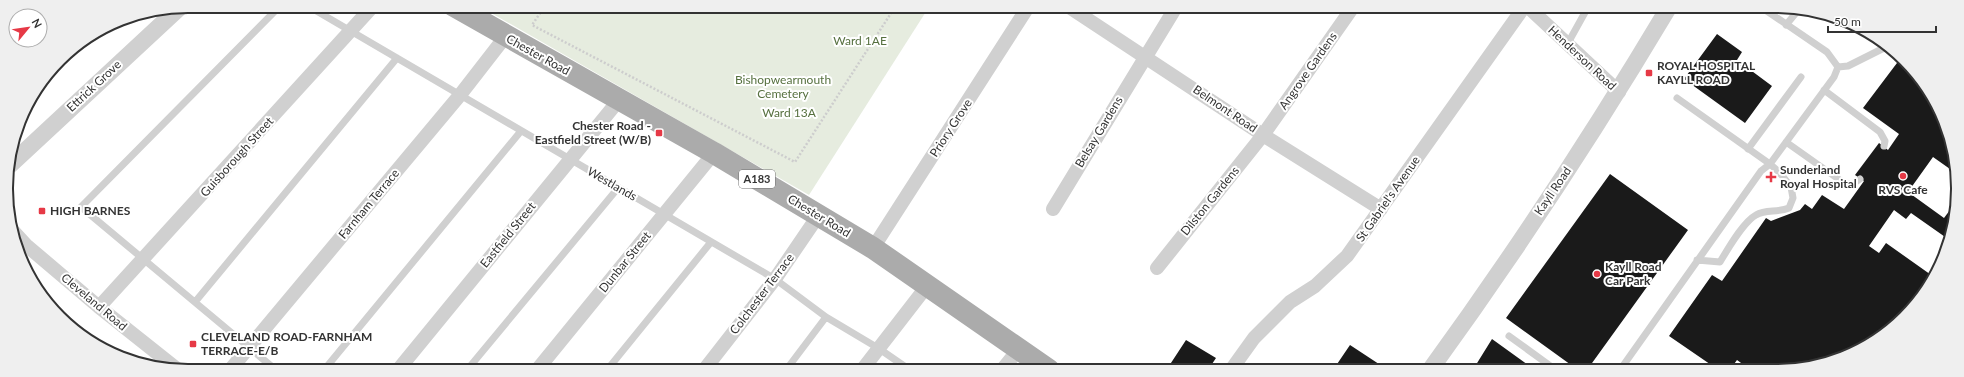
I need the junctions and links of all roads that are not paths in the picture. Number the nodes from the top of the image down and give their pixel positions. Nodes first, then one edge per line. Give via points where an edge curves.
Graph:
1 (273, 13) edge
2 (320, 13) edge
3 (367, 13) edge
4 (466, 13) edge
5 (1024, 13) edge
6 (1079, 13) edge
7 (1172, 13) edge
8 (1349, 13) edge
9 (1520, 13) edge
10 (1535, 13) edge
11 (1585, 13) edge
12 (1666, 13) edge
13 (1768, 13) edge
14 (173, 14) edge
15 (1795, 14) edge
16 (1786, 25) junction
17 (351, 31) junction
18 (505, 37) junction
19 (1568, 43) junction
20 (1882, 49) edge
21 (1145, 55) junction
22 (397, 58) junction
23 (1838, 67) junction
24 (1801, 77) dead end
25 (1824, 90) junction
26 (1619, 92) junction
27 (460, 95) junction
28 (1676, 98) dead end
29 (619, 100) junction
30 (521, 131) junction
31 (1263, 135) junction
32 (1786, 142) junction
33 (1884, 146) dead end
34 (1748, 149) junction
35 (714, 154) junction
36 (16, 160) edge
37 (570, 160) junction
38 (1770, 164) junction
39 (1860, 179) dead end
40 (618, 188) junction
41 (1053, 209) dead end
42 (1381, 209) junction
43 (664, 214) junction
44 (818, 216) junction
45 (712, 242) junction
46 (873, 248) junction
47 (24, 251) edge
48 (144, 259) junction
49 (1698, 260) junction
50 (1157, 268) dead end
51 (775, 279) junction
52 (927, 286) junction
53 (195, 302) junction
54 (99, 307) junction
55 (826, 317) junction
56 (1509, 336) dead end
57 (249, 347) junction
58 (878, 348) junction
59 (1019, 349) junction
60 (167, 362) edge
61 (235, 364) edge
62 (269, 364) edge
63 (329, 364) edge
64 (403, 364) edge
65 (472, 364) edge
66 (542, 364) edge
67 (612, 364) edge
68 (709, 364) edge
69 (791, 364) edge
70 (866, 364) edge
71 (901, 364) edge
72 (1007, 364) edge
73 (1040, 364) edge
74 (1235, 364) edge
75 (1434, 364) edge
76 (1548, 364) edge
77 (1624, 364) edge

1 - 48 lane via 81,207
2 - 17 lane, Westlands
3 - 17 street, Guisborough Street
4 - 18 main road, Chester Road / A183
5 - 46 street, Priory Grove
6 - 21 street, Belmont Road
7 - 21 street, Belsay Gardens
8 - 31 street, Angrove Gardens
9 - 42 street, St Gabriel's Avenue
10 - 19 street, Henderson Road
11 - 19 lane
12 - 26 street, Kayll Road
13 - 16 lane
14 - 36 street, Ettrick Grove
15 - 16 lane
16 - 23 lane via 1827,52
17 - 22 lane, Westlands
17 - 48 street, Guisborough Street
18 - 27 street, Farnham Terrace
18 - 29 main road, Chester Road / A183
19 - 26 street, Henderson Road
20 - 23 lane via 1848,66
21 - 31 street, Belmont Road
21 - 41 street, Belsay Gardens
22 - 27 lane, Westlands
22 - 53 lane
23 - 25 lane
24 - 34 lane
25 - 32 lane
25 - 33 lane via 1880,132 1885,141
26 - 75 street, Kayll Road
27 - 30 lane, Westlands
27 - 57 street, Farnham Terrace
28 - 34 lane
29 - 35 main road, Chester Road / A183
29 - 37 street, Eastfield Street
30 - 37 lane, Westlands
30 - 63 lane
31 - 42 street, Belmont Road
31 - 50 street, Dilston Gardens
32 - 38 lane
32 - 39 lane via 1844,183 1853,184
34 - 38 lane
35 - 43 street, Dunbar Street
35 - 44 main road, Chester Road / A183
37 - 40 lane, Westlands
37 - 64 street, Eastfield Street
38 - 49 lane via 1761,171
38 - 49 lane via 1791,187 1793,198 1789,208 1780,212 1764,212 1749,220 1720,262
40 - 43 lane, Westlands
40 - 65 lane
42 - 74 street, St Gabriel's Avenue via 1348,256 1315,286 1290,302 1254,338
43 - 45 lane, Westlands
43 - 66 street, Dunbar Street
44 - 46 main road, Chester Road / A183
44 - 51 street, Colchester Terrace
45 - 51 lane, Westlands
45 - 67 lane
46 - 52 main road, Chester Road / A183
47 - 54 street, Cleveland Road
48 - 53 lane
48 - 54 street, Guisborough Street
49 - 77 lane
51 - 55 lane, Westlands
51 - 68 street, Colchester Terrace
52 - 58 street
52 - 59 main road, Chester Road / A183
53 - 57 lane
54 - 60 street, Cleveland Road
55 - 58 lane, Westlands
55 - 69 lane
56 - 76 lane
57 - 61 street, Farnham Terrace
57 - 62 lane
58 - 70 street
58 - 71 lane, Westlands
59 - 72 street
59 - 73 main road, Chester Road / A183

